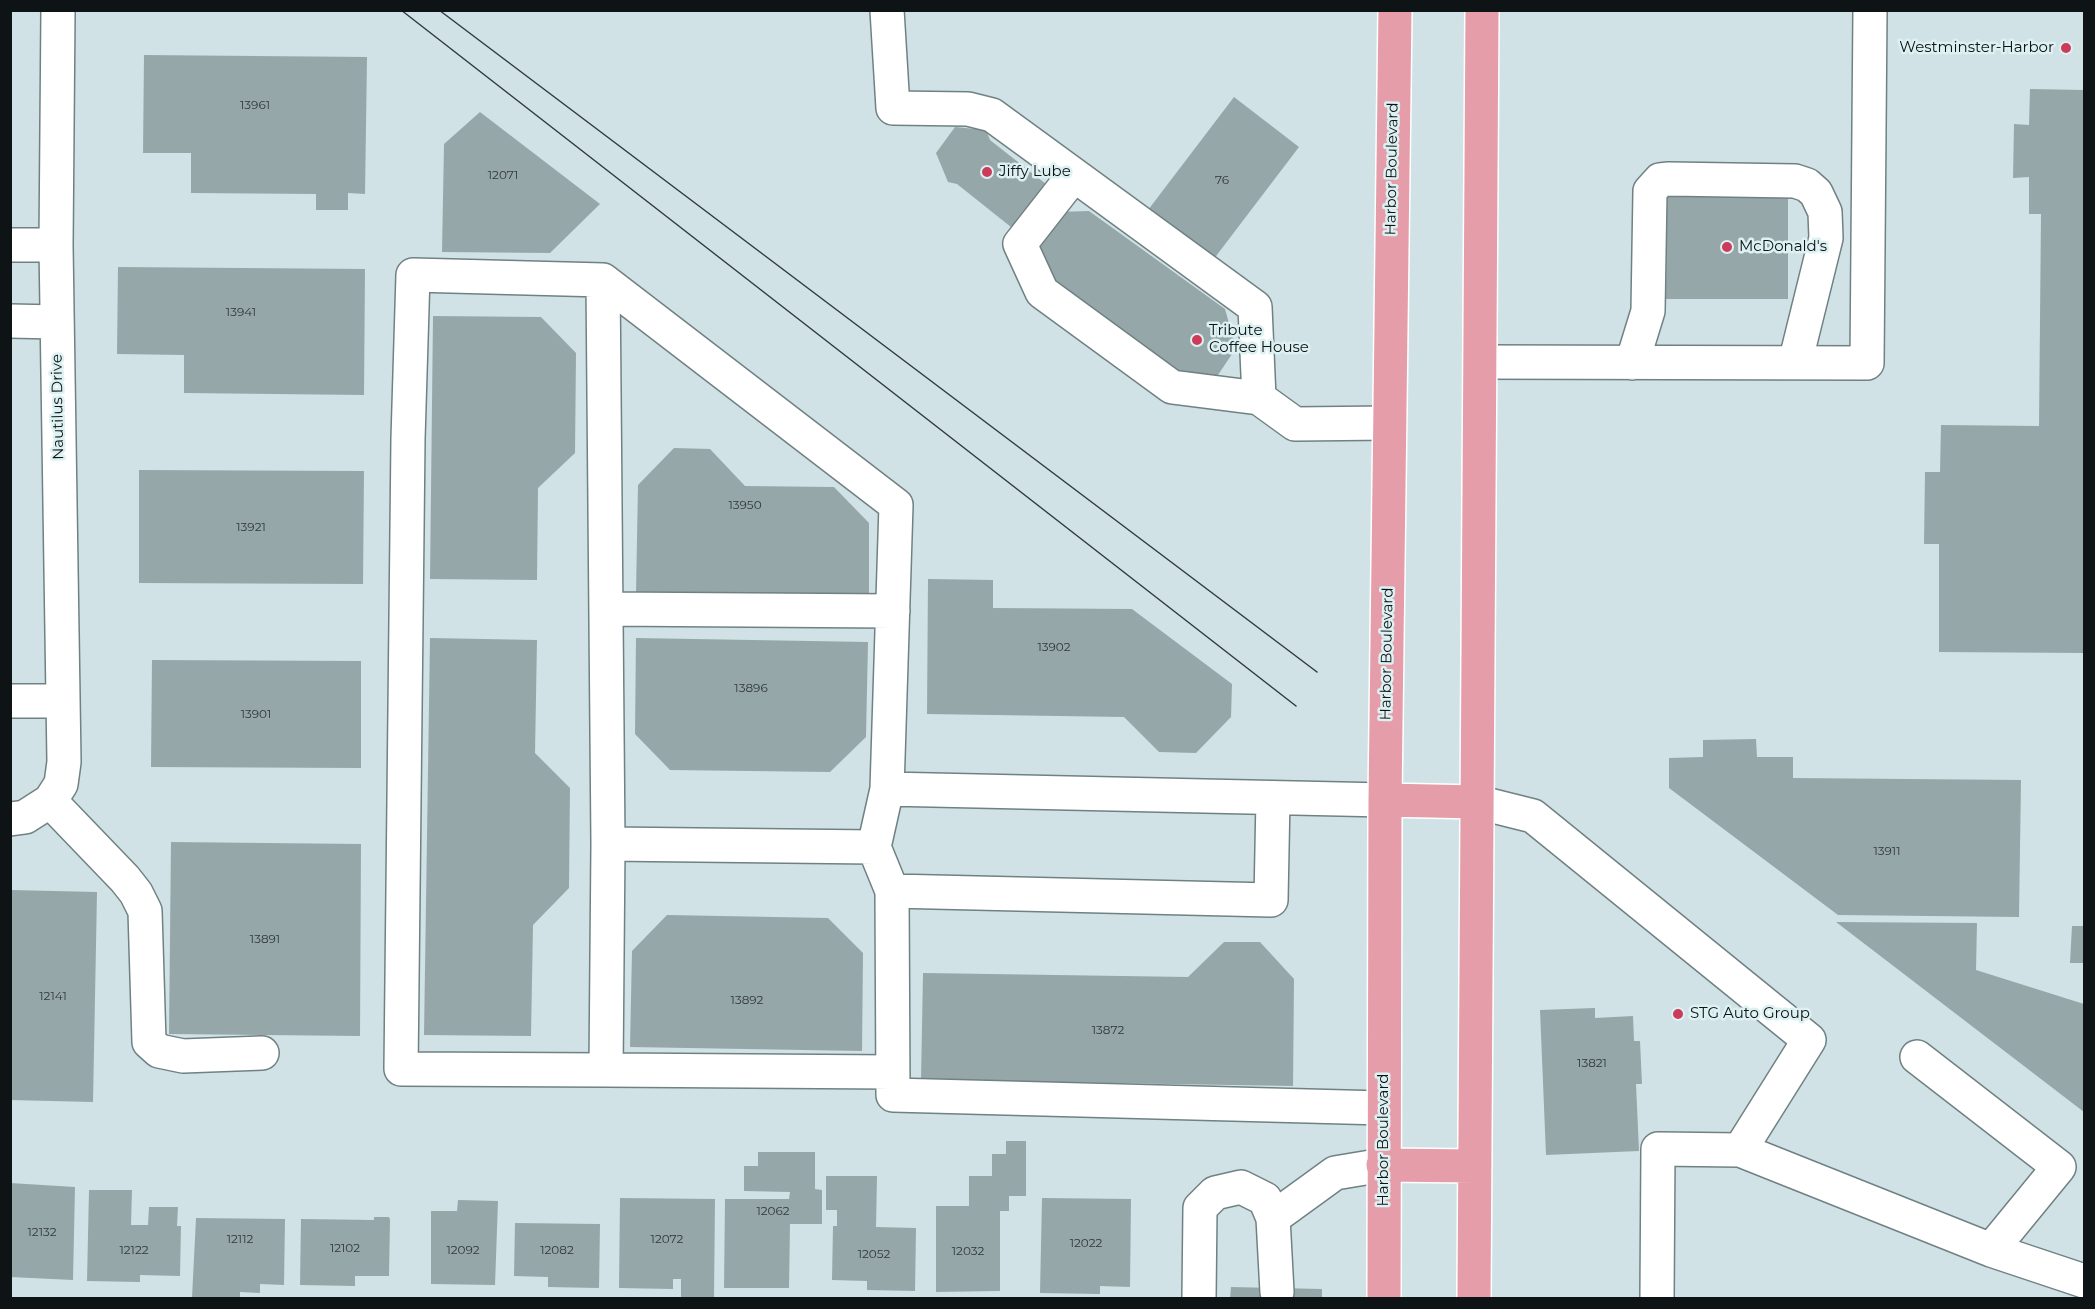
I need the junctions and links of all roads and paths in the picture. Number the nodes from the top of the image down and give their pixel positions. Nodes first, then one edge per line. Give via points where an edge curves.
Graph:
1 (58, 10) edge
2 (887, 10) edge
3 (1395, 10) edge
4 (1482, 10) edge
5 (1870, 10) edge
6 (1074, 175) junction
7 (56, 245) junction
8 (10, 246) edge
9 (603, 280) junction
10 (10, 321) edge
11 (57, 322) junction
12 (1480, 362) junction
13 (1632, 363) junction
14 (1795, 363) junction
15 (1258, 398) junction
16 (1389, 423) junction
17 (606, 609) junction
18 (893, 610) junction
19 (10, 701) edge
20 (63, 701) junction
21 (887, 789) junction
22 (1273, 798) junction
23 (1385, 800) junction
24 (50, 801) junction
25 (1477, 802) junction
26 (10, 819) edge
27 (608, 844) junction
28 (874, 847) junction
29 (892, 891) junction
30 (262, 1053) dead end
31 (1917, 1056) dead end
32 (606, 1070) junction
33 (892, 1072) junction
34 (1383, 1108) junction
35 (1740, 1150) junction
36 (1383, 1165) junction
37 (1474, 1166) junction
38 (1273, 1218) junction
39 (1992, 1250) junction
40 (2085, 1281) edge
41 (1277, 1292) dead end
42 (1199, 1299) edge
43 (1384, 1299) edge
44 (1474, 1299) edge
45 (1658, 1299) edge

1 - 7 street, Nautilus Drive
2 - 6 street via 893,108 968,109 992,115
3 - 16 main road, Harbor Boulevard
4 - 12 main road
5 - 14 street via 1866,363
6 - 15 street via 1255,308
6 - 15 street via 1020,244 1042,292 1172,387
7 - 8 street
7 - 11 street, Nautilus Drive
9 - 17 street
9 - 18 street via 896,505
9 - 32 street via 413,275 401,1069
10 - 11 street
11 - 20 street, Nautilus Drive
12 - 13 street
12 - 25 main road
13 - 14 street
13 - 14 street via 1648,310 1650,190 1660,180 1669,179 1795,181 1816,193 1825,212 1826,238
15 - 16 street via 1295,424
16 - 23 main road, Harbor Boulevard
17 - 18 street
17 - 27 street
18 - 21 street
19 - 20 street
20 - 24 street, Nautilus Drive via 64,762 61,784
21 - 22 street
21 - 28 street
22 - 23 street
22 - 29 street via 1271,900
23 - 25 main road
23 - 34 main road, Harbor Boulevard
24 - 26 street via 25,818
24 - 30 street via 125,879 145,911 149,1042 159,1051 183,1056
25 - 35 street via 1533,816 1809,1040
25 - 37 main road
27 - 28 street
27 - 32 street
28 - 29 street
29 - 33 street
31 - 39 street via 2059,1167
32 - 33 street
33 - 34 street via 892,1095
34 - 36 main road, Harbor Boulevard
35 - 39 street
35 - 45 street via 1658,1149
36 - 37 main road
36 - 38 street via 1335,1173
36 - 43 main road, Harbor Boulevard
37 - 44 main road
38 - 41 street
38 - 42 street via 1265,1199 1241,1187 1215,1192 1200,1208
39 - 40 street

